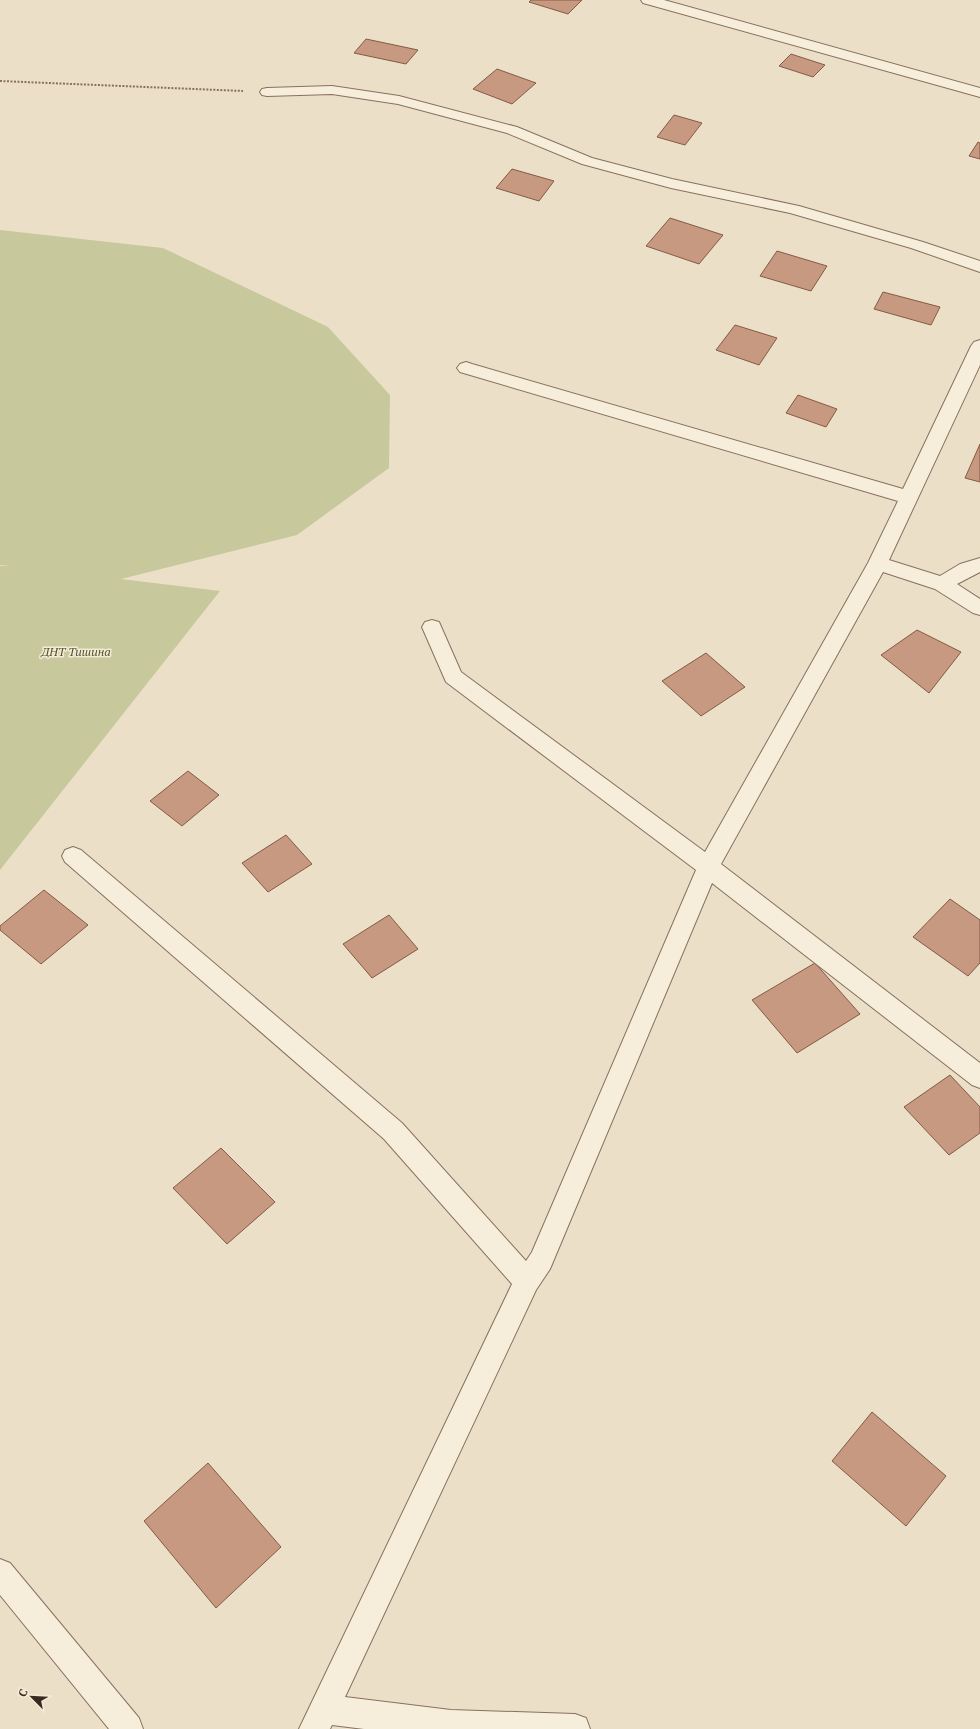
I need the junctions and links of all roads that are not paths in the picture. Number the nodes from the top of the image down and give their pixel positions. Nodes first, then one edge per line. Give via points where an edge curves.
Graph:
1 (648, 0) edge
2 (267, 92) road end
3 (980, 93) edge
4 (980, 267) edge
5 (980, 346) edge
6 (466, 368) dead end
7 (908, 497) junction
8 (878, 563) junction
9 (980, 565) edge
10 (942, 584) junction
11 (980, 608) edge
12 (432, 628) dead end
13 (73, 856) dead end
14 (708, 867) junction
15 (980, 1077) edge
16 (527, 1281) junction
17 (0, 1573) edge
18 (319, 1719) edge
19 (128, 1729) edge
20 (575, 1729) edge

1 - 3 street
2 - 4 street via 332,90 399,100 512,130 587,161 671,183 794,209
5 - 7 street
6 - 7 street
7 - 8 street
8 - 10 street
8 - 14 street
9 - 10 street via 967,569
10 - 11 street
12 - 14 street via 453,677
13 - 16 street via 393,1131
14 - 15 street
14 - 16 street via 541,1260
16 - 18 street
17 - 19 street
18 - 20 street

